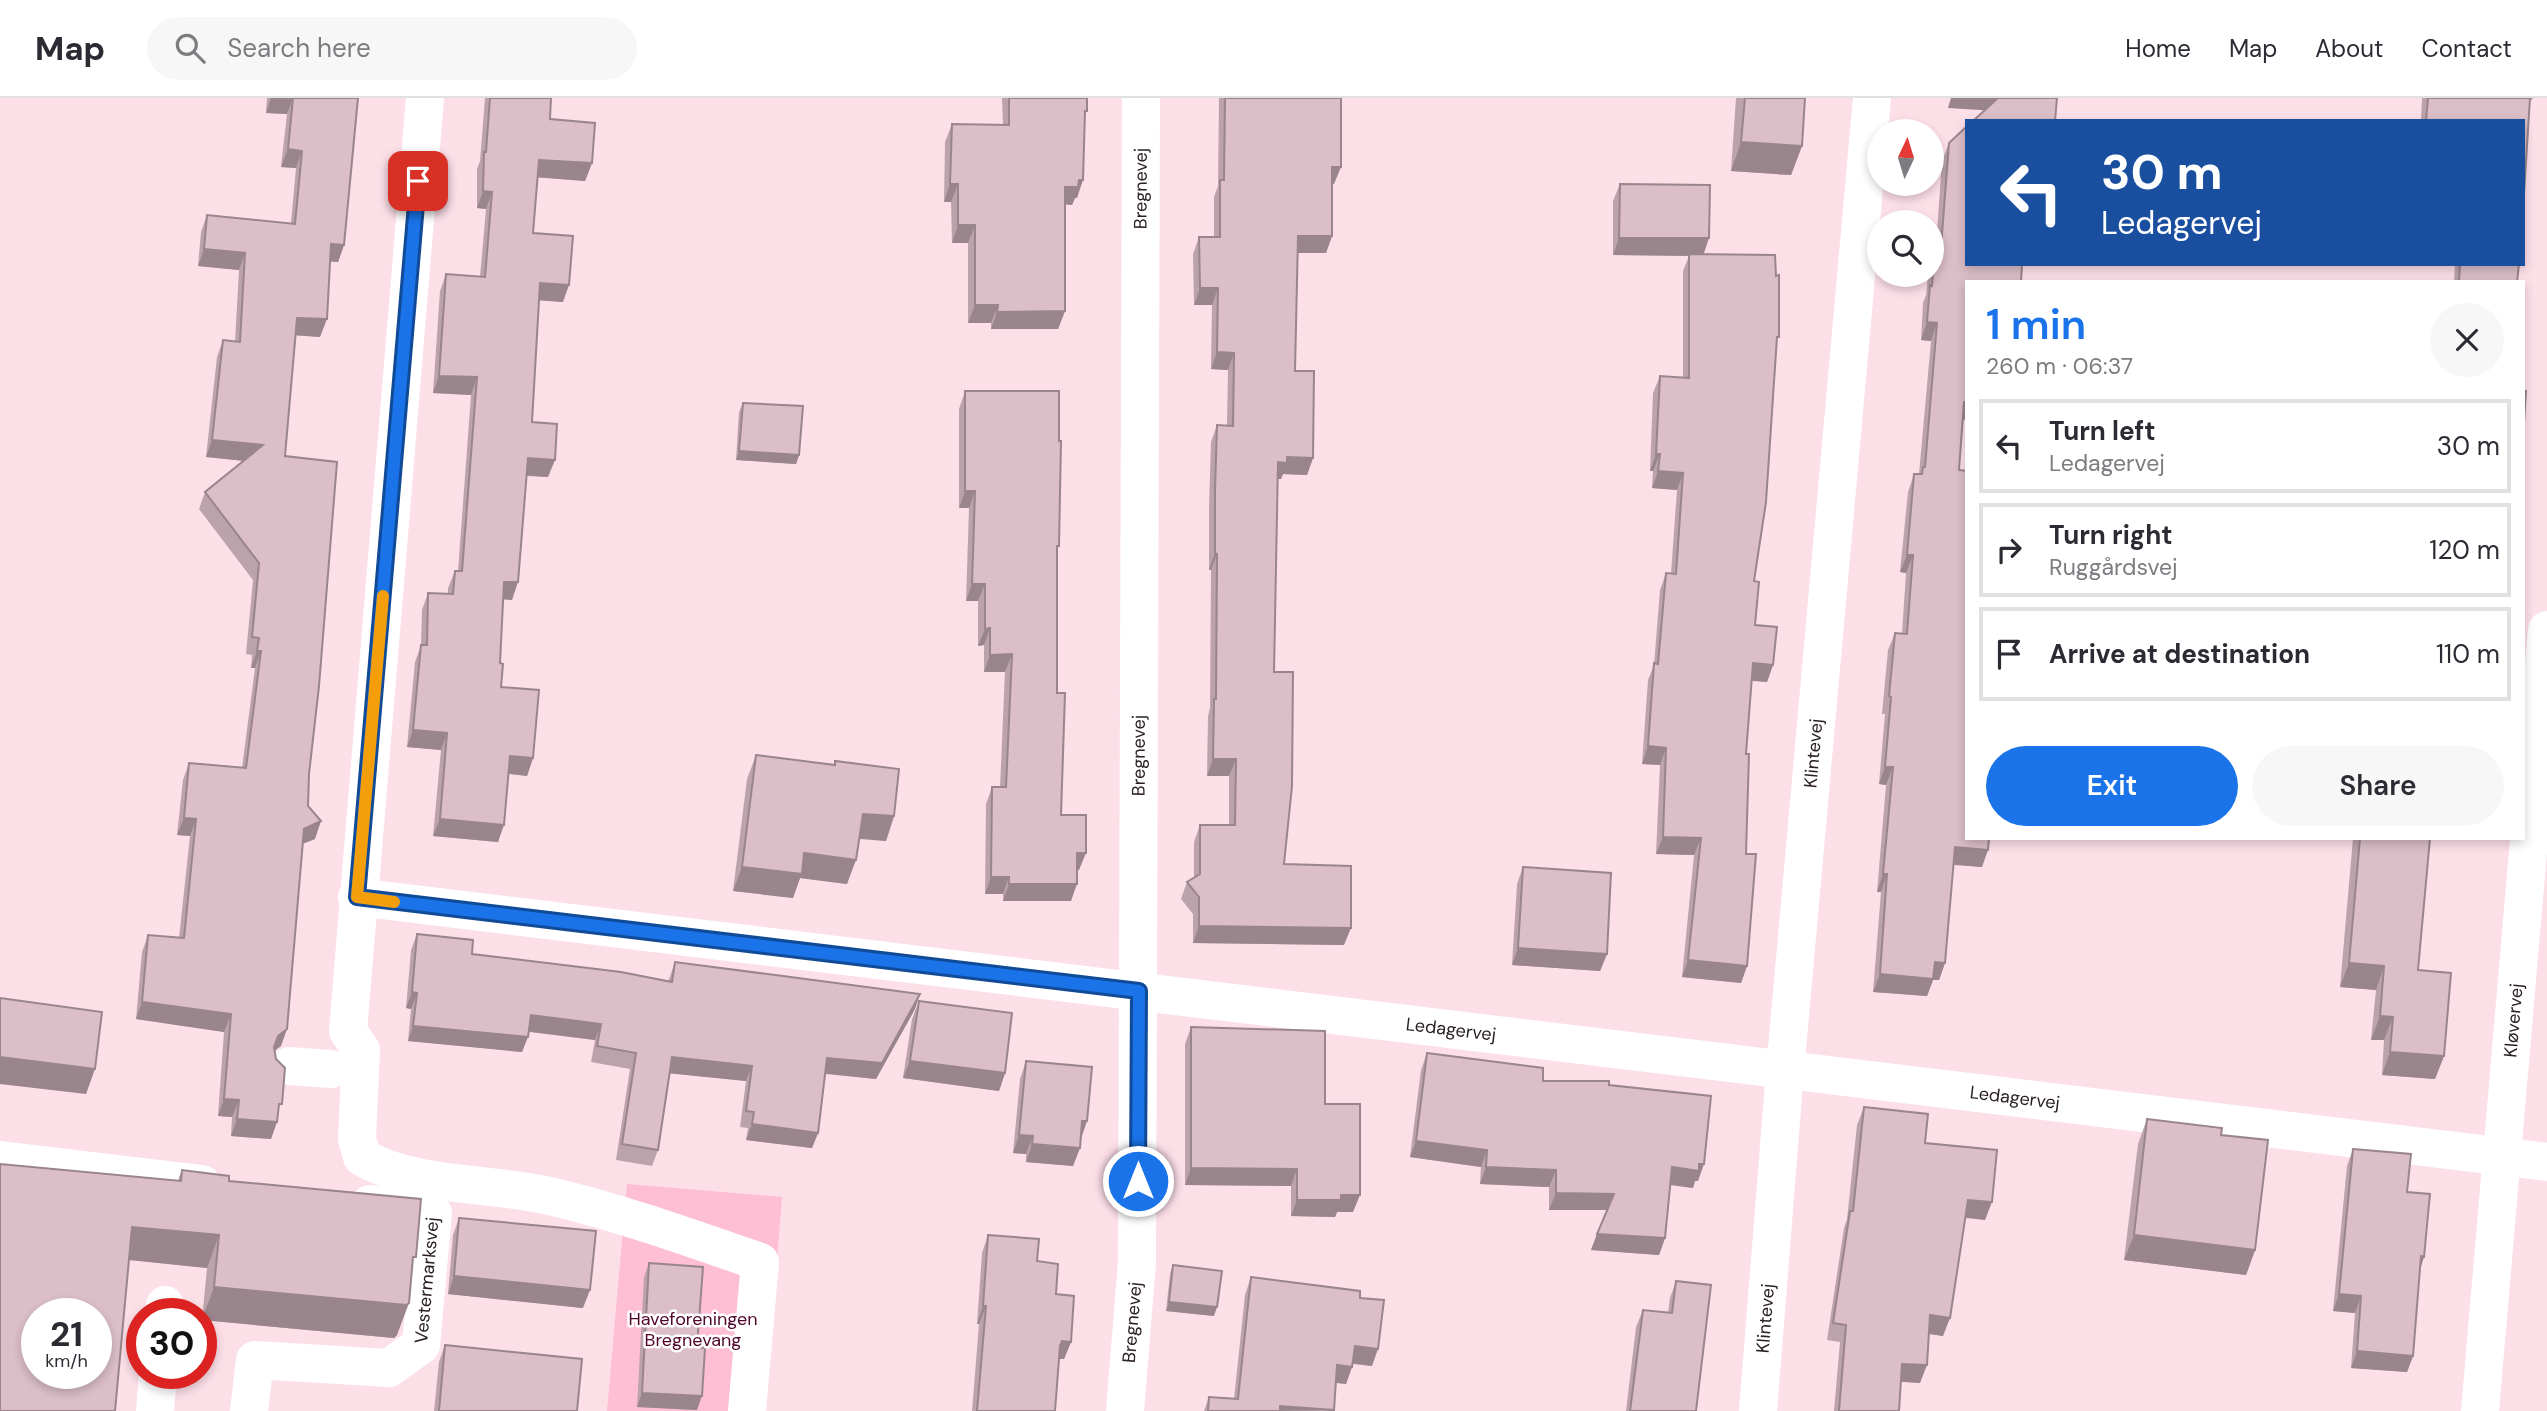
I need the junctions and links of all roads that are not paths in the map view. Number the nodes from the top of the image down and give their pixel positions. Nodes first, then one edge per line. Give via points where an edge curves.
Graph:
1 (425, 98) edge
2 (1141, 98) edge
3 (1872, 98) edge
4 (2547, 630) edge
5 (357, 897) junction
6 (1139, 991) junction
7 (289, 1066) dead end
8 (331, 1069) dead end
9 (1785, 1071) junction
10 (2502, 1156) junction
11 (0, 1160) edge
12 (2547, 1162) edge
13 (234, 1188) edge
14 (331, 1199) edge
15 (157, 1389) edge
16 (155, 1411) edge
17 (249, 1411) edge
18 (747, 1411) edge
19 (1125, 1411) edge
20 (1758, 1411) edge
21 (2480, 1411) edge

1 - 5 street
2 - 6 street, Bregnevej
3 - 9 street, Klintevej
4 - 10 street, Kløvervej
5 - 6 street, Ledagervej
5 - 18 street via 348,1031 361,1051 357,1139 362,1157 394,1172 548,1195 760,1262
6 - 9 street, Ledagervej
6 - 19 street, Bregnevej via 1137,1262
7 - 8 street
9 - 10 street, Ledagervej
9 - 20 street, Klintevej
10 - 12 street, Ledagervej
10 - 21 street, Kløvervej
11 - 13 street
14 - 17 street, Vestermarksvej via 433,1213 421,1345 389,1368 255,1360
15 - 16 street

